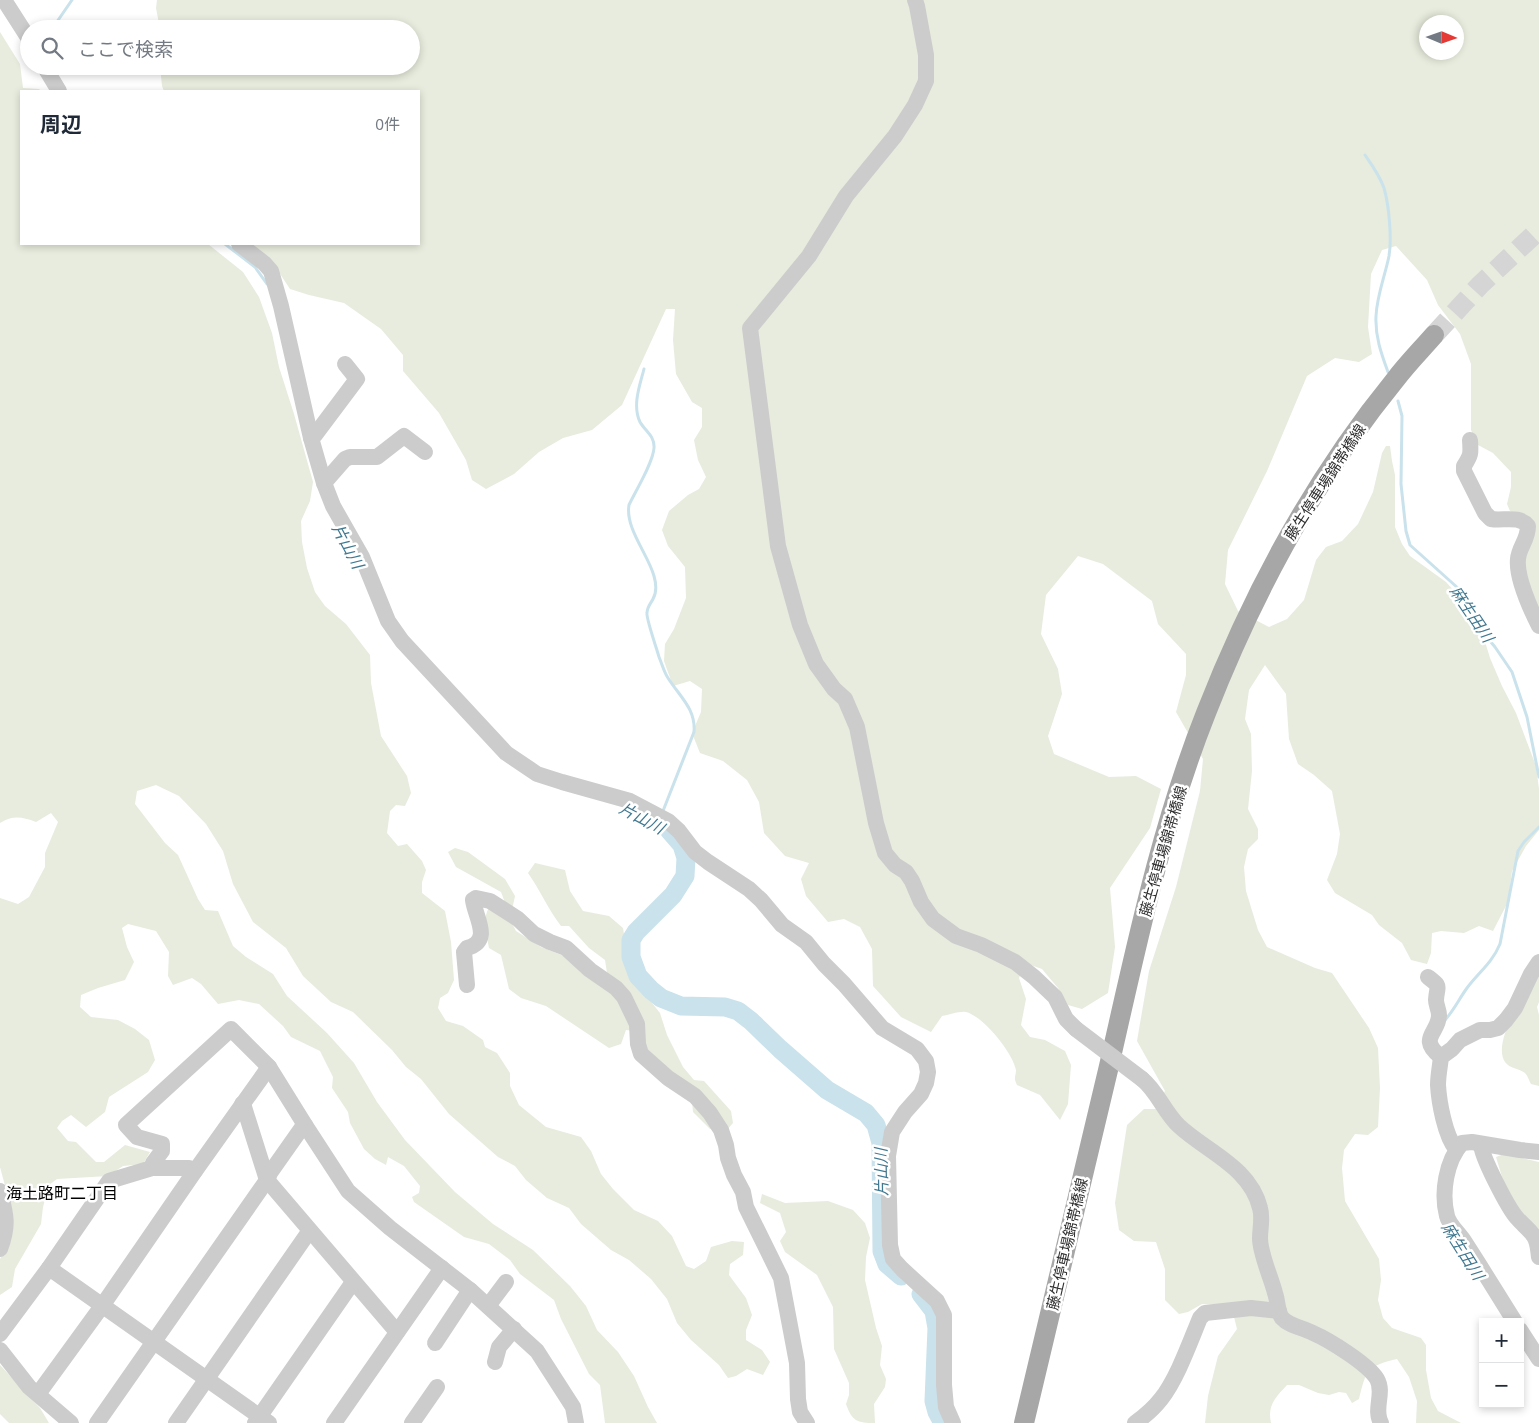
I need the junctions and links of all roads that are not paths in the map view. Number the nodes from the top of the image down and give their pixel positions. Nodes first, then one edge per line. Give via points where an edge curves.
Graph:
1 (4, 0) edge
2 (915, 0) edge
3 (20, 25) edge
4 (49, 75) edge
5 (58, 90) edge
6 (240, 245) edge
7 (1434, 335) tunnel mouth
8 (345, 364) dead end
9 (311, 438) junction
10 (1470, 440) dead end
11 (425, 452) dead end
12 (324, 483) junction
13 (1539, 626) edge
14 (1539, 962) edge
15 (1428, 977) dead end
16 (467, 985) dead end
17 (1441, 1057) junction
18 (269, 1067) junction
19 (242, 1104) junction
20 (305, 1126) junction
21 (1481, 1144) junction
22 (1456, 1150) junction
23 (1539, 1152) edge
24 (152, 1168) junction
25 (195, 1171) junction
26 (268, 1180) junction
27 (0, 1191) edge
28 (310, 1232) junction
29 (0, 1249) edge
30 (1539, 1258) edge
31 (49, 1268) junction
32 (442, 1268) junction
33 (353, 1282) junction
34 (506, 1282) dead end
35 (470, 1290) junction
36 (102, 1306) junction
37 (488, 1306) junction
38 (1279, 1311) junction
39 (1513, 1318) edge
40 (514, 1329) junction
41 (397, 1332) junction
42 (0, 1334) edge
43 (1524, 1336) edge
44 (154, 1343) junction
45 (435, 1343) dead end
46 (0, 1350) edge
47 (1539, 1359) edge
48 (495, 1362) dead end
49 (206, 1380) junction
50 (437, 1387) dead end
51 (38, 1394) junction
52 (261, 1421) edge
53 (71, 1423) edge
54 (97, 1423) edge
55 (176, 1423) edge
56 (334, 1423) edge
57 (412, 1423) edge
58 (576, 1423) edge
59 (807, 1423) edge
60 (953, 1423) edge
61 (1024, 1423) edge
62 (1135, 1423) edge
63 (1381, 1423) edge

1 - 3 street
2 - 38 street, bridge via 926,55 926,81 915,105 895,136 846,196 809,256 750,328 778,546 800,624 816,664 846,699 857,726 876,823 886,853 895,865 906,872 933,918 956,936 1015,962 1034,977 1055,997 1066,1019 1076,1029 1142,1079 1179,1126 1245,1178 1260,1208 1260,1239
4 - 5 street
6 - 9 street via 271,271
7 - 61 main road, 藤生停車場錦帯橋線 via 1395,379 1321,484 1287,539 1206,714 1170,821 1141,929
8 - 9 street via 357,379
9 - 12 street
10 - 13 street via 1471,453 1464,471 1485,513 1491,519 1515,519 1524,521 1528,526 1518,564 1530,609
11 - 12 street via 404,436 377,457 345,459
12 - 60 street via 333,506 362,557 388,621 402,641 506,753 537,774 630,801 668,820 695,852 749,889 782,925 806,942 882,1028 917,1049 926,1061 928,1072 921,1094 905,1112 889,1141 890,1246 893,1259 936,1301 944,1316 944,1385 946,1407
14 - 17 street via 1515,1008 1498,1028 1480,1030 1460,1040
15 - 17 street via 1439,988 1436,998 1439,1016 1431,1046
16 - 59 street via 464,952 474,946 481,935 473,903 476,898 490,901 534,934 566,948 624,997 637,1024 642,1054 668,1078 695,1096 721,1130 746,1207 781,1278 797,1363 800,1412
17 - 22 street via 1439,1094 1446,1130
18 - 19 street
18 - 20 street
18 - 24 street via 231,1028 126,1125 137,1137 162,1144 162,1151
19 - 25 street
19 - 26 street
20 - 26 street
20 - 32 street via 348,1191
21 - 22 street via 1462,1143
21 - 23 street
21 - 30 street via 1484,1157 1516,1217 1533,1235
22 - 39 street via 1446,1181 1447,1218
24 - 25 street via 188,1168
24 - 31 street via 109,1181
25 - 36 street
26 - 28 street
26 - 44 street
27 - 29 street via 7,1224
28 - 33 street
28 - 49 street
31 - 36 street
31 - 42 street
32 - 35 street
32 - 41 street
33 - 41 street
33 - 52 street
34 - 37 street
35 - 37 street
35 - 45 street
36 - 44 street
36 - 51 street
37 - 40 street
38 - 62 street via 1251,1308 1205,1312 1162,1399
38 - 63 street via 1287,1322 1330,1341 1371,1372 1380,1387 1378,1419
40 - 48 street via 499,1347
40 - 58 street via 537,1352 573,1407
41 - 56 street
43 - 47 street
44 - 49 street
44 - 54 street
46 - 51 street
49 - 52 street
49 - 55 street
50 - 57 street
51 - 53 street

